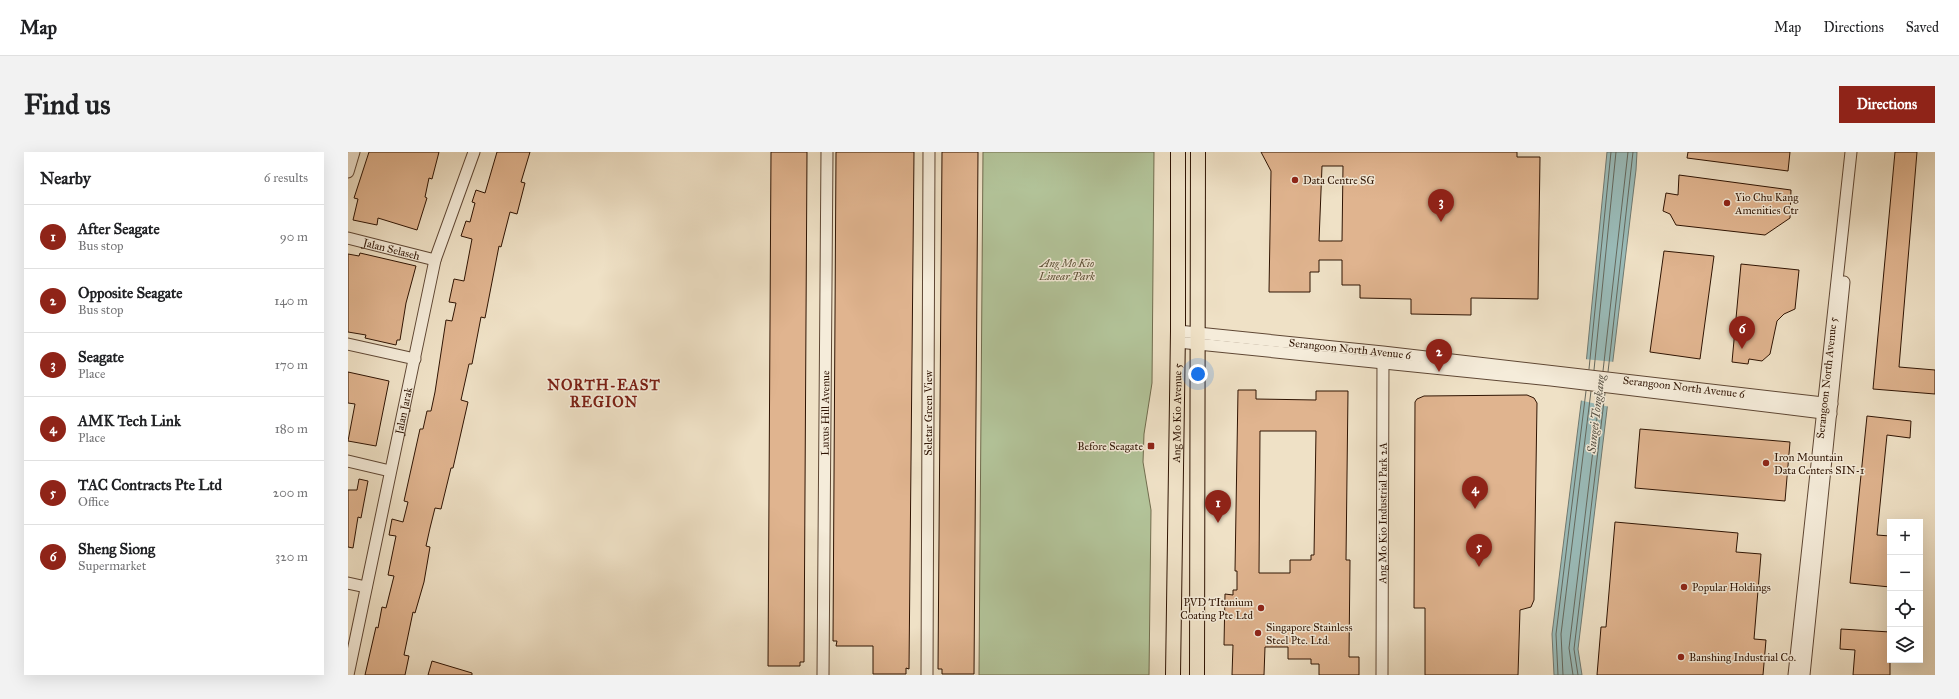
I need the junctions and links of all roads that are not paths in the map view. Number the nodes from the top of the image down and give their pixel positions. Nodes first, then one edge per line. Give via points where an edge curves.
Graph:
1 (354, 152) edge
2 (474, 152) edge
3 (827, 152) edge
4 (929, 152) edge
5 (1178, 152) edge
6 (1198, 152) edge
7 (1851, 152) edge
8 (1858, 152) edge
9 (348, 172) edge
10 (348, 238) edge
11 (435, 260) junction
12 (1178, 337) junction
13 (1198, 338) junction
14 (348, 344) edge
15 (1383, 357) junction
16 (414, 359) junction
17 (1827, 408) junction
18 (348, 461) edge
19 (390, 471) junction
20 (348, 582) edge
21 (366, 587) junction
22 (348, 675) edge
23 (823, 675) edge
24 (927, 675) edge
25 (1173, 675) edge
26 (1197, 675) edge
27 (1382, 675) edge
28 (1794, 675) edge
29 (1804, 675) edge

1 - 9 street
2 - 11 street, Jalan Jarak
3 - 23 street, Luxus Hill Avenue
4 - 24 street, Seletar Green View
5 - 12 main road, Ang Mo Kio Avenue 5
6 - 13 main road, Ang Mo Kio Avenue 5
7 - 17 street, Serangoon North Avenue 5
8 - 17 street, Serangoon North Avenue 5
10 - 11 street, Jalan Selaseh
11 - 16 street, Jalan Jarak
12 - 13 street, Serangoon North Avenue 6
12 - 25 main road, Ang Mo Kio Avenue 5
13 - 15 street, Serangoon North Avenue 6
13 - 26 main road, Ang Mo Kio Avenue 5
14 - 16 street
15 - 17 street, Serangoon North Avenue 6 via 1637,386 1714,399
15 - 27 street, Ang Mo Kio Industrial Park 2A
16 - 19 street, Jalan Jarak
17 - 28 street, Serangoon North Avenue 5
17 - 29 street, Serangoon North Avenue 5
18 - 19 street
19 - 21 street, Jalan Jarak
20 - 21 street
21 - 22 street, Jalan Jarak

